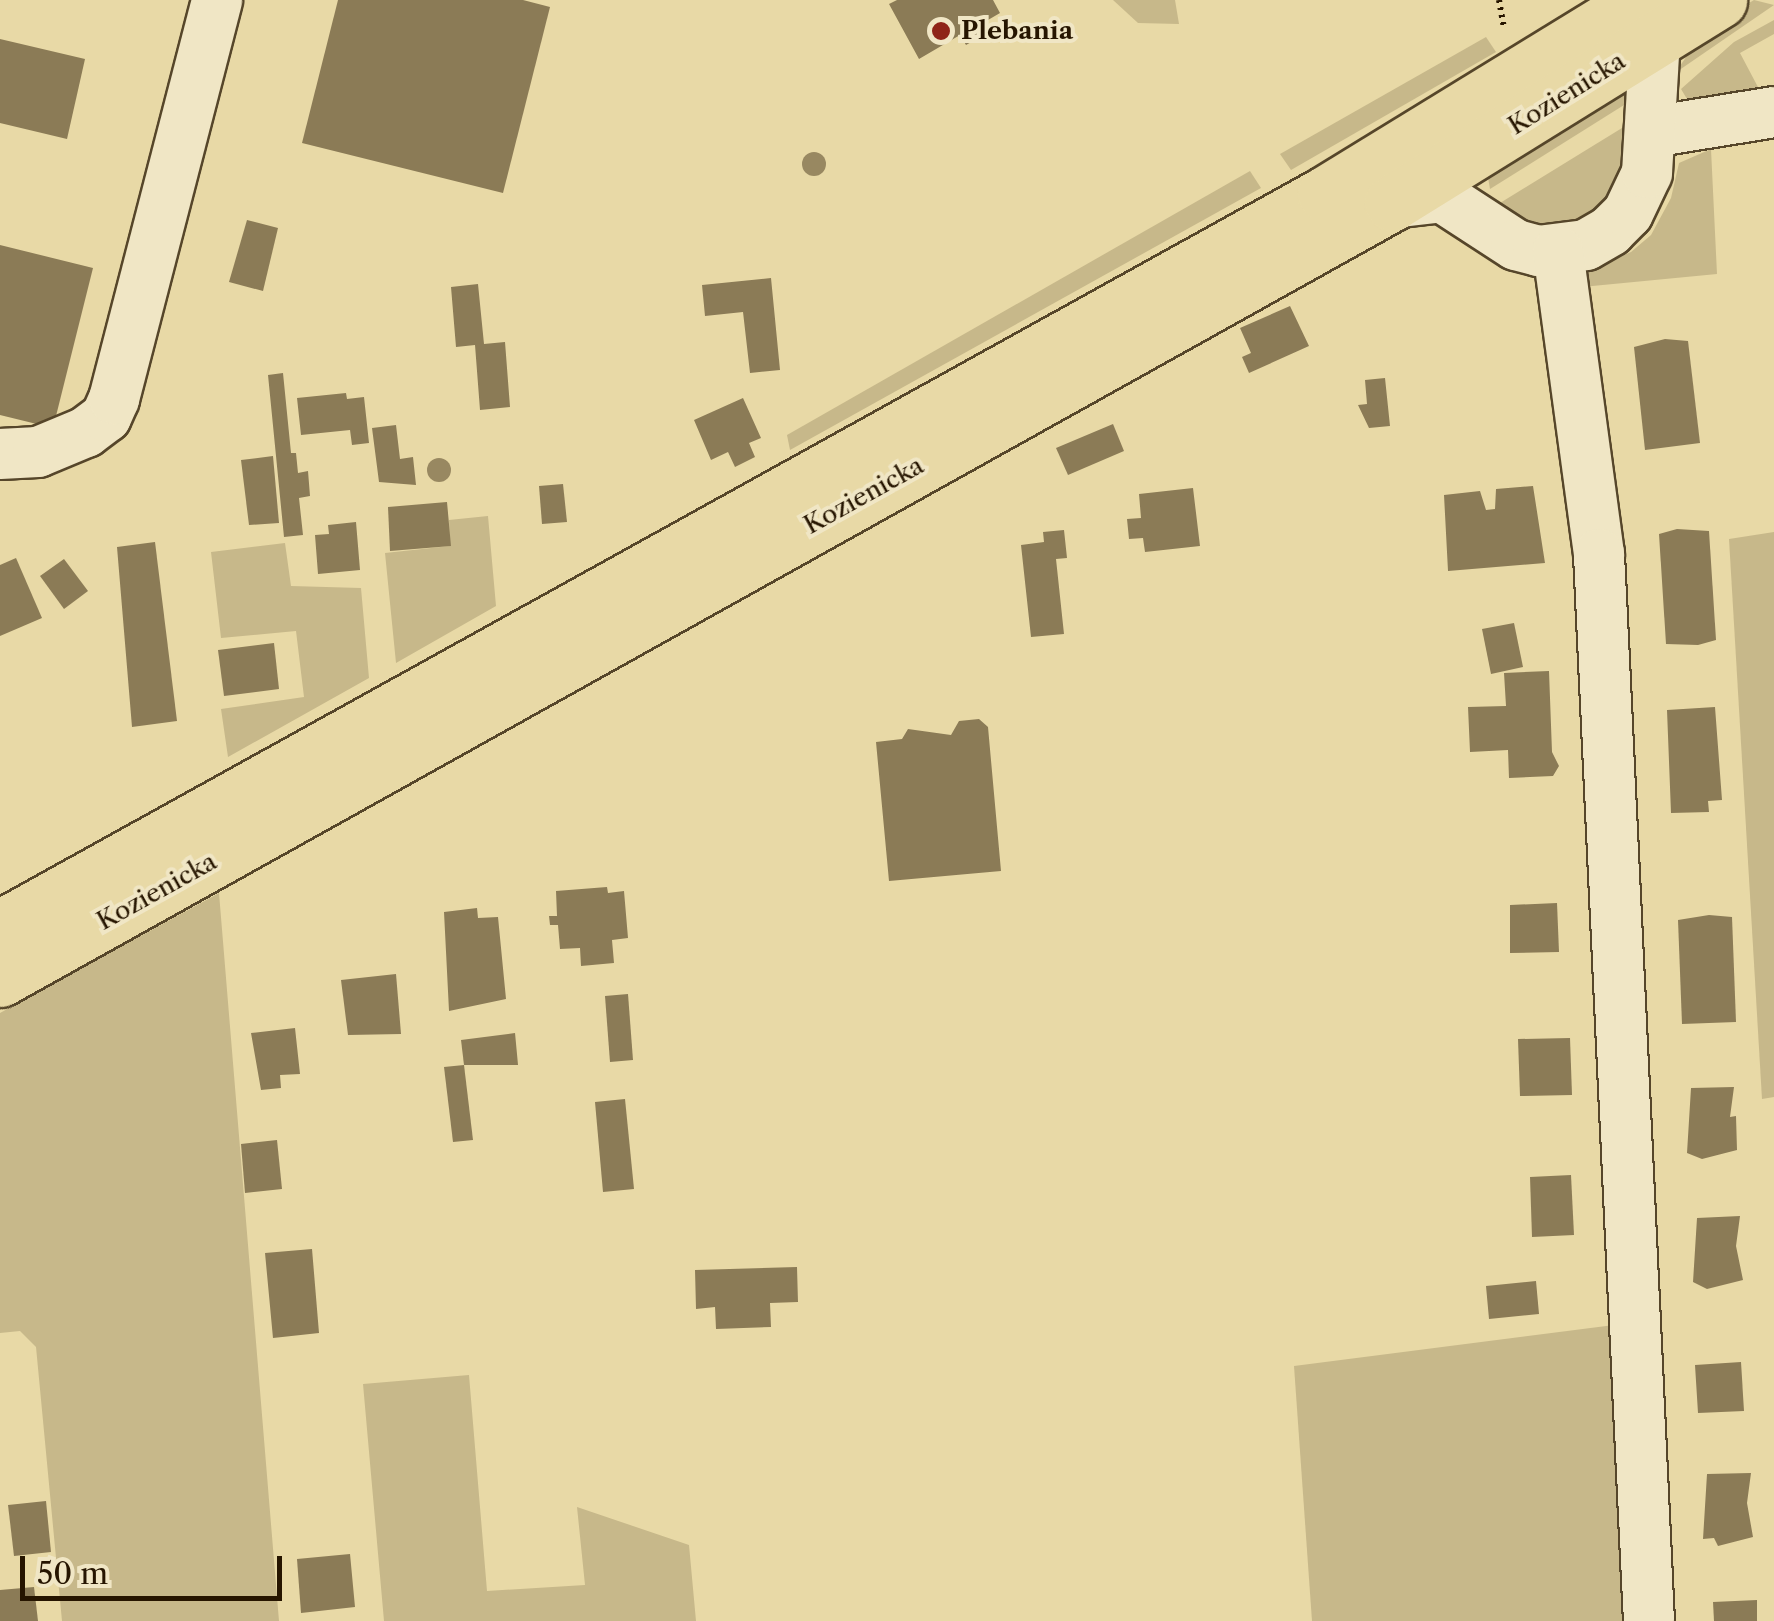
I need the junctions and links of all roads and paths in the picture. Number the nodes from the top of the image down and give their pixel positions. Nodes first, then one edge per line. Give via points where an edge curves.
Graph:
1 (217, 0) edge
2 (1500, 0) edge
3 (1719, 0) edge
4 (1648, 20) edge
5 (1504, 27) dead end
6 (1494, 90) junction
7 (1774, 112) edge
8 (1651, 132) junction
9 (1467, 183) junction
10 (1558, 251) junction
11 (0, 454) edge
12 (0, 928) edge
13 (0, 979) edge
14 (1649, 1621) edge

1 - 11 street via 110,408 86,432 38,452
2 - 5 path
3 - 4 main road, Kozienicka
4 - 6 main road, Kozienicka
4 - 8 street
4 - 9 main road, Kozienicka
6 - 9 street
6 - 12 main road, Kozienicka via 1325,194
7 - 8 street
8 - 10 street via 1647,173 1628,213 1586,245
9 - 10 street via 1516,245
9 - 13 main road, Kozienicka via 1392,203
10 - 14 street via 1600,554

